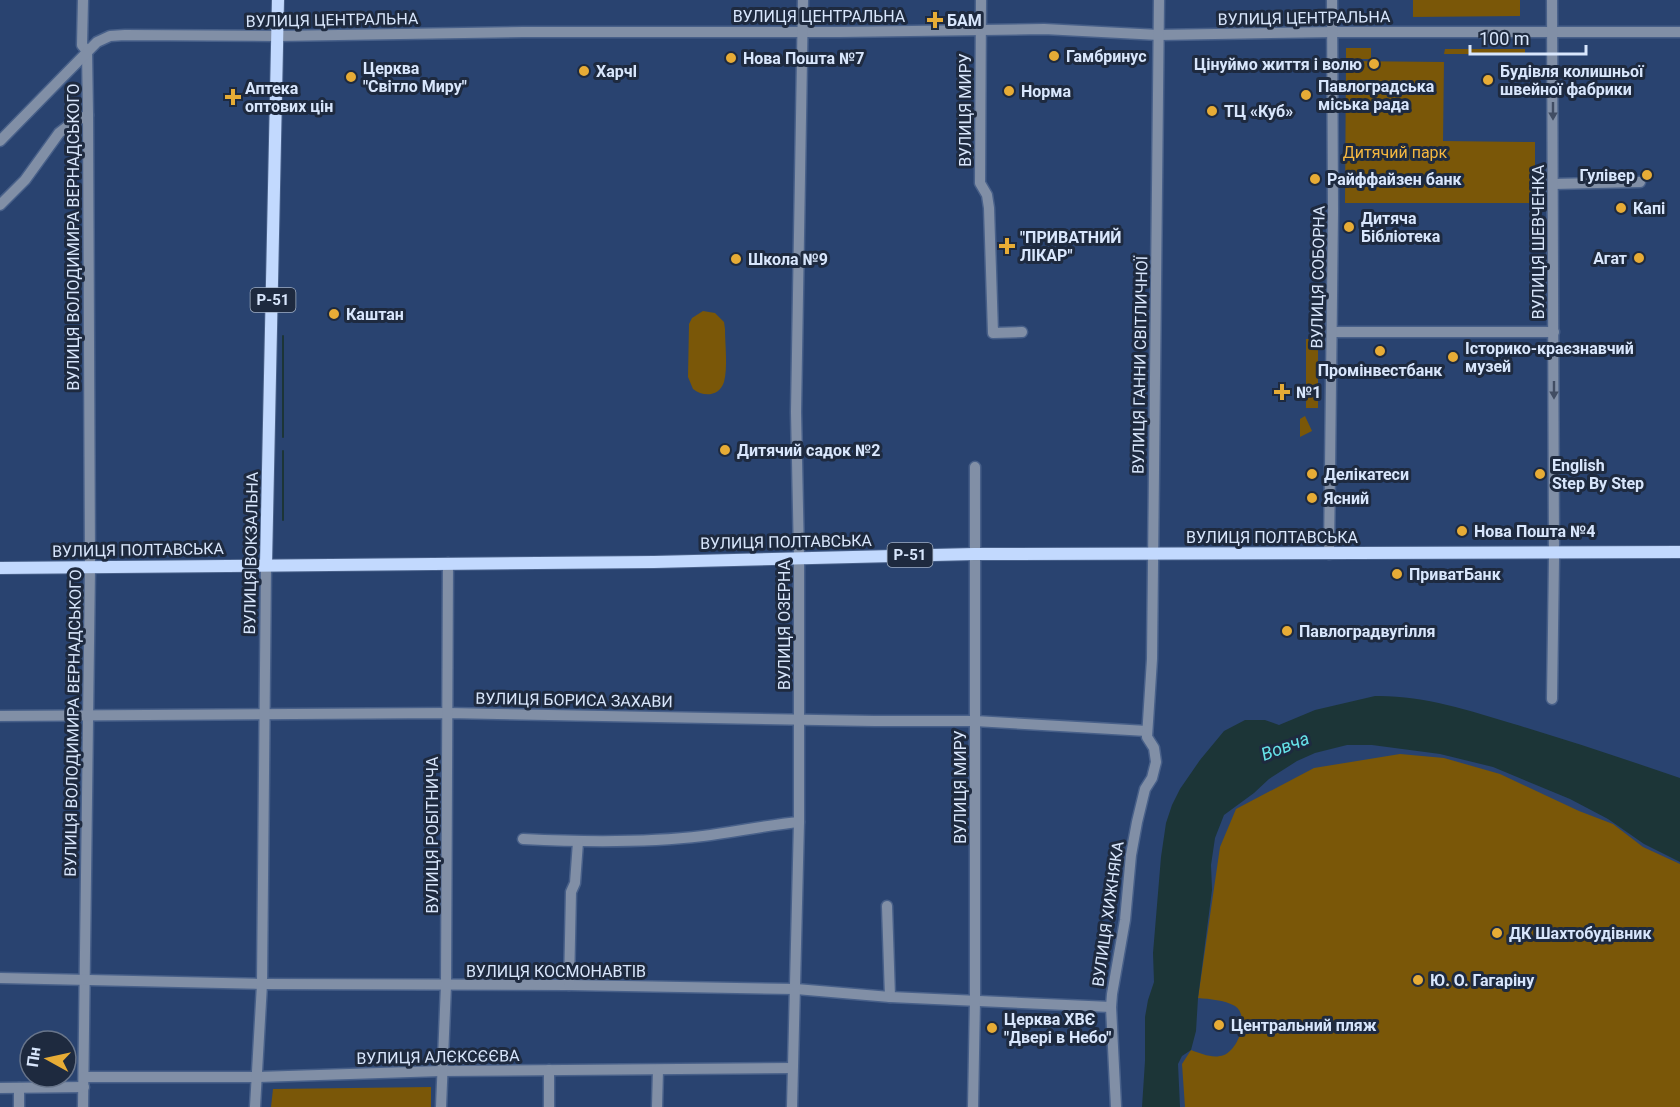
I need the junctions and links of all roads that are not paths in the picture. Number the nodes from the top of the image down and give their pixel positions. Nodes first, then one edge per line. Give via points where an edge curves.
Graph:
1 (83, 0) edge
2 (278, 0) edge
3 (803, 0) edge
4 (981, 0) edge
5 (1159, 0) edge
6 (1332, 0) edge
7 (1552, 0) edge
8 (82, 23) junction
9 (981, 30) junction
10 (803, 32) junction
11 (1333, 32) junction
12 (1552, 32) junction
13 (1680, 32) edge
14 (1159, 34) junction
15 (277, 36) junction
16 (103, 38) junction
17 (87, 51) junction
18 (88, 115) junction
19 (0, 141) edge
20 (1640, 182) dead end
21 (1553, 184) junction
22 (0, 205) edge
23 (1022, 332) dead end
24 (1332, 332) junction
25 (1554, 332) junction
26 (975, 467) dead end
27 (1680, 552) edge
28 (1554, 553) junction
29 (975, 554) junction
30 (1153, 554) junction
31 (1329, 554) junction
32 (799, 557) junction
33 (448, 563) junction
34 (266, 564) junction
35 (90, 567) junction
36 (0, 568) edge
37 (1552, 699) dead end
38 (448, 713) junction
39 (265, 714) junction
40 (0, 716) edge
41 (88, 716) junction
42 (799, 718) junction
43 (975, 722) junction
44 (1147, 731) junction
45 (799, 822) junction
46 (523, 839) dead end
47 (578, 842) junction
48 (888, 906) dead end
49 (0, 978) edge
50 (85, 980) junction
51 (262, 984) junction
52 (446, 985) junction
53 (569, 985) junction
54 (796, 989) junction
55 (890, 997) junction
56 (975, 1000) junction
57 (1111, 1007) junction
58 (792, 1068) junction
59 (549, 1070) junction
60 (658, 1070) junction
61 (441, 1071) junction
62 (258, 1077) junction
63 (84, 1082) junction
64 (78, 1083) edge
65 (0, 1088) edge
66 (18, 1088) edge
67 (19, 1089) edge
68 (19, 1107) edge
69 (84, 1107) edge
70 (255, 1107) edge
71 (441, 1107) edge
72 (549, 1107) edge
73 (657, 1107) edge
74 (792, 1107) edge
75 (973, 1107) edge
76 (1116, 1107) edge

1 - 8 street, ВУЛИЦЯ ВОЛОДИМИРА ВЕРНАДСЬКОГО
2 - 15 main road, ВУЛИЦЯ ВОКЗАЛЬНА / Р-51
3 - 10 street, ВУЛИЦЯ ОЗЕРНА
4 - 9 street, ВУЛИЦЯ МИРУ
5 - 14 street, ВУЛИЦЯ ГАННИ СВІТЛИЧНОЇ
6 - 11 street, ВУЛИЦЯ СОБОРНА
7 - 12 street, ВУЛИЦЯ ШЕВЧЕНКА
8 - 16 street
8 - 17 street, ВУЛИЦЯ ВОЛОДИМИРА ВЕРНАДСЬКОГО via 82,45
9 - 10 street, ВУЛИЦЯ ЦЕНТРАЛЬНА
9 - 14 street, ВУЛИЦЯ ЦЕНТРАЛЬНА
9 - 23 street, ВУЛИЦЯ МИРУ via 980,183 989,208 993,333
10 - 15 street, ВУЛИЦЯ ЦЕНТРАЛЬНА
10 - 32 street, ВУЛИЦЯ ОЗЕРНА via 796,412
11 - 12 street, ВУЛИЦЯ ЦЕНТРАЛЬНА
11 - 14 street, ВУЛИЦЯ ЦЕНТРАЛЬНА
11 - 24 street, ВУЛИЦЯ СОБОРНА
12 - 13 street, ВУЛИЦЯ ЦЕНТРАЛЬНА
12 -> 21 street, ВУЛИЦЯ ШЕВЧЕНКА
14 - 30 street, ВУЛИЦЯ ГАННИ СВІТЛИЧНОЇ
15 - 16 street, ВУЛИЦЯ ЦЕНТРАЛЬНА
15 - 34 main road, ВУЛИЦЯ ВОКЗАЛЬНА / Р-51
16 - 17 street
17 - 18 street, ВУЛИЦЯ ВОЛОДИМИРА ВЕРНАДСЬКОГО
17 - 19 street
18 - 22 street via 59,133 25,180
18 - 35 street, ВУЛИЦЯ ВОЛОДИМИРА ВЕРНАДСЬКОГО
20 - 21 street
21 - 25 street, ВУЛИЦЯ ШЕВЧЕНКА
24 - 25 street
24 - 31 street, ВУЛИЦЯ СОБОРНА
25 -> 28 street, ВУЛИЦЯ ШЕВЧЕНКА
26 - 29 street, ВУЛИЦЯ МИРУ
27 - 28 main road, ВУЛИЦЯ ПОЛТАВСЬКА / Р-51
28 - 31 main road, ВУЛИЦЯ ПОЛТАВСЬКА / Р-51
28 - 37 street, ВУЛИЦЯ ШЕВЧЕНКА
29 - 30 main road, ВУЛИЦЯ ПОЛТАВСЬКА / Р-51
29 - 32 main road, ВУЛИЦЯ ПОЛТАВСЬКА / Р-51
29 - 43 street, ВУЛИЦЯ МИРУ
30 - 31 main road, ВУЛИЦЯ ПОЛТАВСЬКА / Р-51
30 - 44 street, ВУЛИЦЯ ГАННИ СВІТЛИЧНОЇ
32 - 33 main road, ВУЛИЦЯ ПОЛТАВСЬКА / Р-51
32 - 42 street, ВУЛИЦЯ ОЗЕРНА
33 - 34 main road, ВУЛИЦЯ ПОЛТАВСЬКА / Р-51
33 - 38 street, ВУЛИЦЯ РОБІТНИЧА
34 - 35 main road, ВУЛИЦЯ ПОЛТАВСЬКА
34 - 39 street, ВУЛИЦЯ ВОКЗАЛЬНА
35 - 36 main road, ВУЛИЦЯ ПОЛТАВСЬКА
35 - 41 street, ВУЛИЦЯ ВОЛОДИМИРА ВЕРНАДСЬКОГО
38 - 39 street, ВУЛИЦЯ БОРИСА ЗАХАВИ
38 - 42 street, ВУЛИЦЯ БОРИСА ЗАХАВИ
38 - 52 street, ВУЛИЦЯ РОБІТНИЧА
39 - 41 street, ВУЛИЦЯ БОРИСА ЗАХАВИ
39 - 51 street, ВУЛИЦЯ ВОКЗАЛЬНА
40 - 41 street, ВУЛИЦЯ БОРИСА ЗАХАВИ
41 - 50 street, ВУЛИЦЯ ВОЛОДИМИРА ВЕРНАДСЬКОГО
42 - 43 street, ВУЛИЦЯ БОРИСА ЗАХАВИ
42 - 45 street, ВУЛИЦЯ ОЗЕРНА
43 - 44 street, ВУЛИЦЯ БОРИСА ЗАХАВИ
43 - 56 street, ВУЛИЦЯ МИРУ
44 - 57 street, ВУЛИЦЯ ХИЖНЯКА via 1156,762 1137,822
45 - 47 street via 673,839
45 - 54 street, ВУЛИЦЯ ОЗЕРНА
46 - 47 street
47 - 53 street
48 - 55 street
49 - 50 street, ВУЛИЦЯ КОСМОНАВТІВ
50 - 51 street, ВУЛИЦЯ КОСМОНАВТІВ
50 - 63 street, ВУЛИЦЯ ВОЛОДИМИРА ВЕРНАДСЬКОГО
51 - 52 street, ВУЛИЦЯ КОСМОНАВТІВ
51 - 62 street, ВУЛИЦЯ ВОКЗАЛЬНА
52 - 53 street, ВУЛИЦЯ КОСМОНАВТІВ
52 - 61 street, ВУЛИЦЯ РОБІТНИЧА
53 - 54 street, ВУЛИЦЯ КОСМОНАВТІВ
54 - 55 street, ВУЛИЦЯ КОСМОНАВТІВ
54 - 58 street, ВУЛИЦЯ ОЗЕРНА
55 - 56 street, ВУЛИЦЯ КОСМОНАВТІВ
56 - 57 street, ВУЛИЦЯ КОСМОНАВТІВ
56 - 75 street, ВУЛИЦЯ МИРУ
57 - 76 street, ВУЛИЦЯ ХИЖНЯКА
58 - 60 street, ВУЛИЦЯ АЛЄКСЄЄВА
58 - 74 street, ВУЛИЦЯ ОЗЕРНА
59 - 60 street, ВУЛИЦЯ АЛЄКСЄЄВА
59 - 61 street, ВУЛИЦЯ АЛЄКСЄЄВА
59 - 72 street
60 - 73 street
61 - 62 street, ВУЛИЦЯ АЛЄКСЄЄВА
61 - 71 street, ВУЛИЦЯ РОБІТНИЧА
62 - 63 street, ВУЛИЦЯ АЛЄКСЄЄВА
62 - 70 street, ВУЛИЦЯ ВОКЗАЛЬНА
63 - 64 street, ВУЛИЦЯ АЛЄКСЄЄВА
63 - 69 street, ВУЛИЦЯ ВОЛОДИМИРА ВЕРНАДСЬКОГО
65 - 66 street, ВУЛИЦЯ АЛЄКСЄЄВА
67 - 68 street

